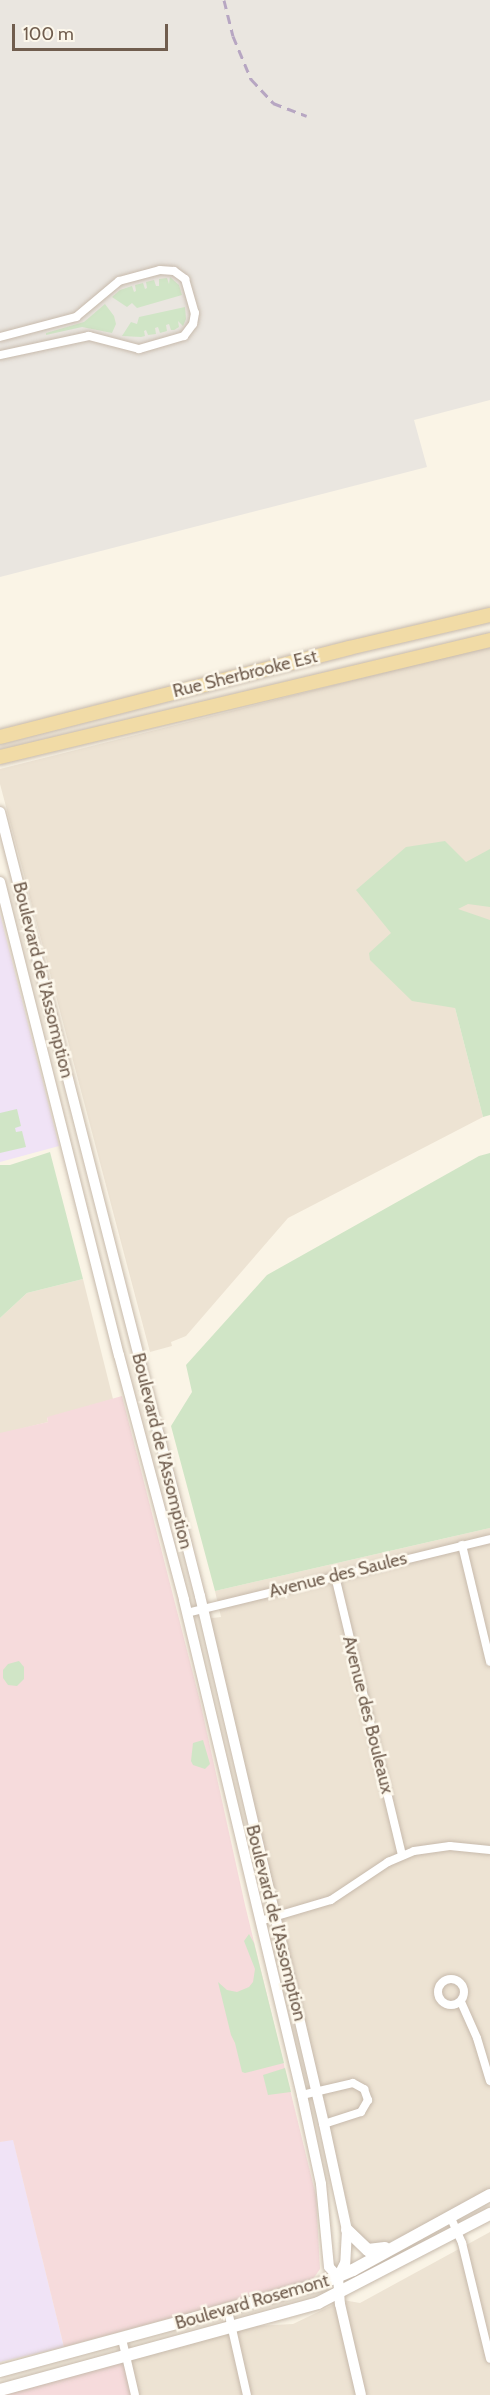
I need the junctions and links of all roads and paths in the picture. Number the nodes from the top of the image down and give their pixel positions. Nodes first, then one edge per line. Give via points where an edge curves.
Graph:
1 (0, 336) edge
2 (0, 355) edge
3 (490, 615) edge
4 (490, 640) edge
5 (0, 737) edge
6 (0, 757) edge
7 (0, 812) edge
8 (0, 882) edge
9 (490, 1539) edge
10 (462, 1545) junction
11 (335, 1576) junction
12 (202, 1609) junction
13 (187, 1613) junction
14 (490, 1662) edge
15 (490, 1850) edge
16 (402, 1855) junction
17 (275, 1917) junction
18 (260, 1921) junction
19 (460, 2002) dead end
20 (490, 2081) edge
21 (316, 2091) junction
22 (302, 2095) junction
23 (324, 2124) junction
24 (490, 2195) edge
25 (490, 2214) edge
26 (450, 2216) junction
27 (347, 2230) junction
28 (458, 2230) junction
29 (401, 2243) junction
30 (338, 2277) junction
31 (339, 2294) junction
32 (228, 2311) junction
33 (231, 2327) junction
34 (122, 2339) junction
35 (126, 2355) junction
36 (490, 2359) edge
37 (0, 2371) edge
38 (0, 2390) edge
39 (135, 2395) edge
40 (247, 2395) edge
41 (361, 2395) edge

1 - 2 street via 76,317 119,281 160,270 174,271 184,279 195,313 194,324 184,336 139,349 89,336
3 - 5 main road, Rue Sherbrooke Est
4 - 6 main road, Rue Sherbrooke Est
7 - 12 street, Boulevard de l'Assomption
8 - 13 street, Boulevard de l'Assomption
9 - 10 street, Avenue des Saules
10 - 11 street, Avenue des Saules
10 - 14 street
11 - 12 street, Avenue des Saules
11 - 16 street, Avenue des Bouleaux
12 - 13 street, Avenue des Saules
12 - 17 street, Boulevard de l'Assomption
13 - 18 street, Boulevard de l'Assomption
15 - 16 street via 450,1846
16 - 17 street via 331,1900
17 - 18 street
17 - 21 street, Boulevard de l'Assomption
18 - 22 street, Boulevard de l'Assomption
19 - 20 street via 477,2038
21 - 22 street
21 - 23 street, Boulevard de l'Assomption
21 - 23 street via 353,2083 364,2089 368,2100 361,2112
22 - 30 street, Boulevard de l'Assomption via 321,2184 328,2267
23 - 27 street, Boulevard de l'Assomption
24 - 26 main road, Boulevard Rosemont
25 - 28 main road, Boulevard Rosemont
26 - 28 street
26 - 29 main road, Boulevard Rosemont
27 - 29 main road via 368,2250
27 - 30 street, Boulevard de l'Assomption via 345,2263
28 - 31 main road, Boulevard Rosemont
28 - 36 street
29 - 30 main road, Boulevard Rosemont
30 - 31 street, Boulevard de l'Assomption
30 - 32 main road, Boulevard Rosemont
31 - 33 main road, Boulevard Rosemont
31 - 41 street, Boulevard de l'Assomption
32 - 33 street
32 - 34 main road, Boulevard Rosemont
33 - 35 main road, Boulevard Rosemont
33 - 40 street
34 - 35 street
34 - 37 main road, Boulevard Rosemont
35 - 38 main road, Boulevard Rosemont
35 - 39 street

